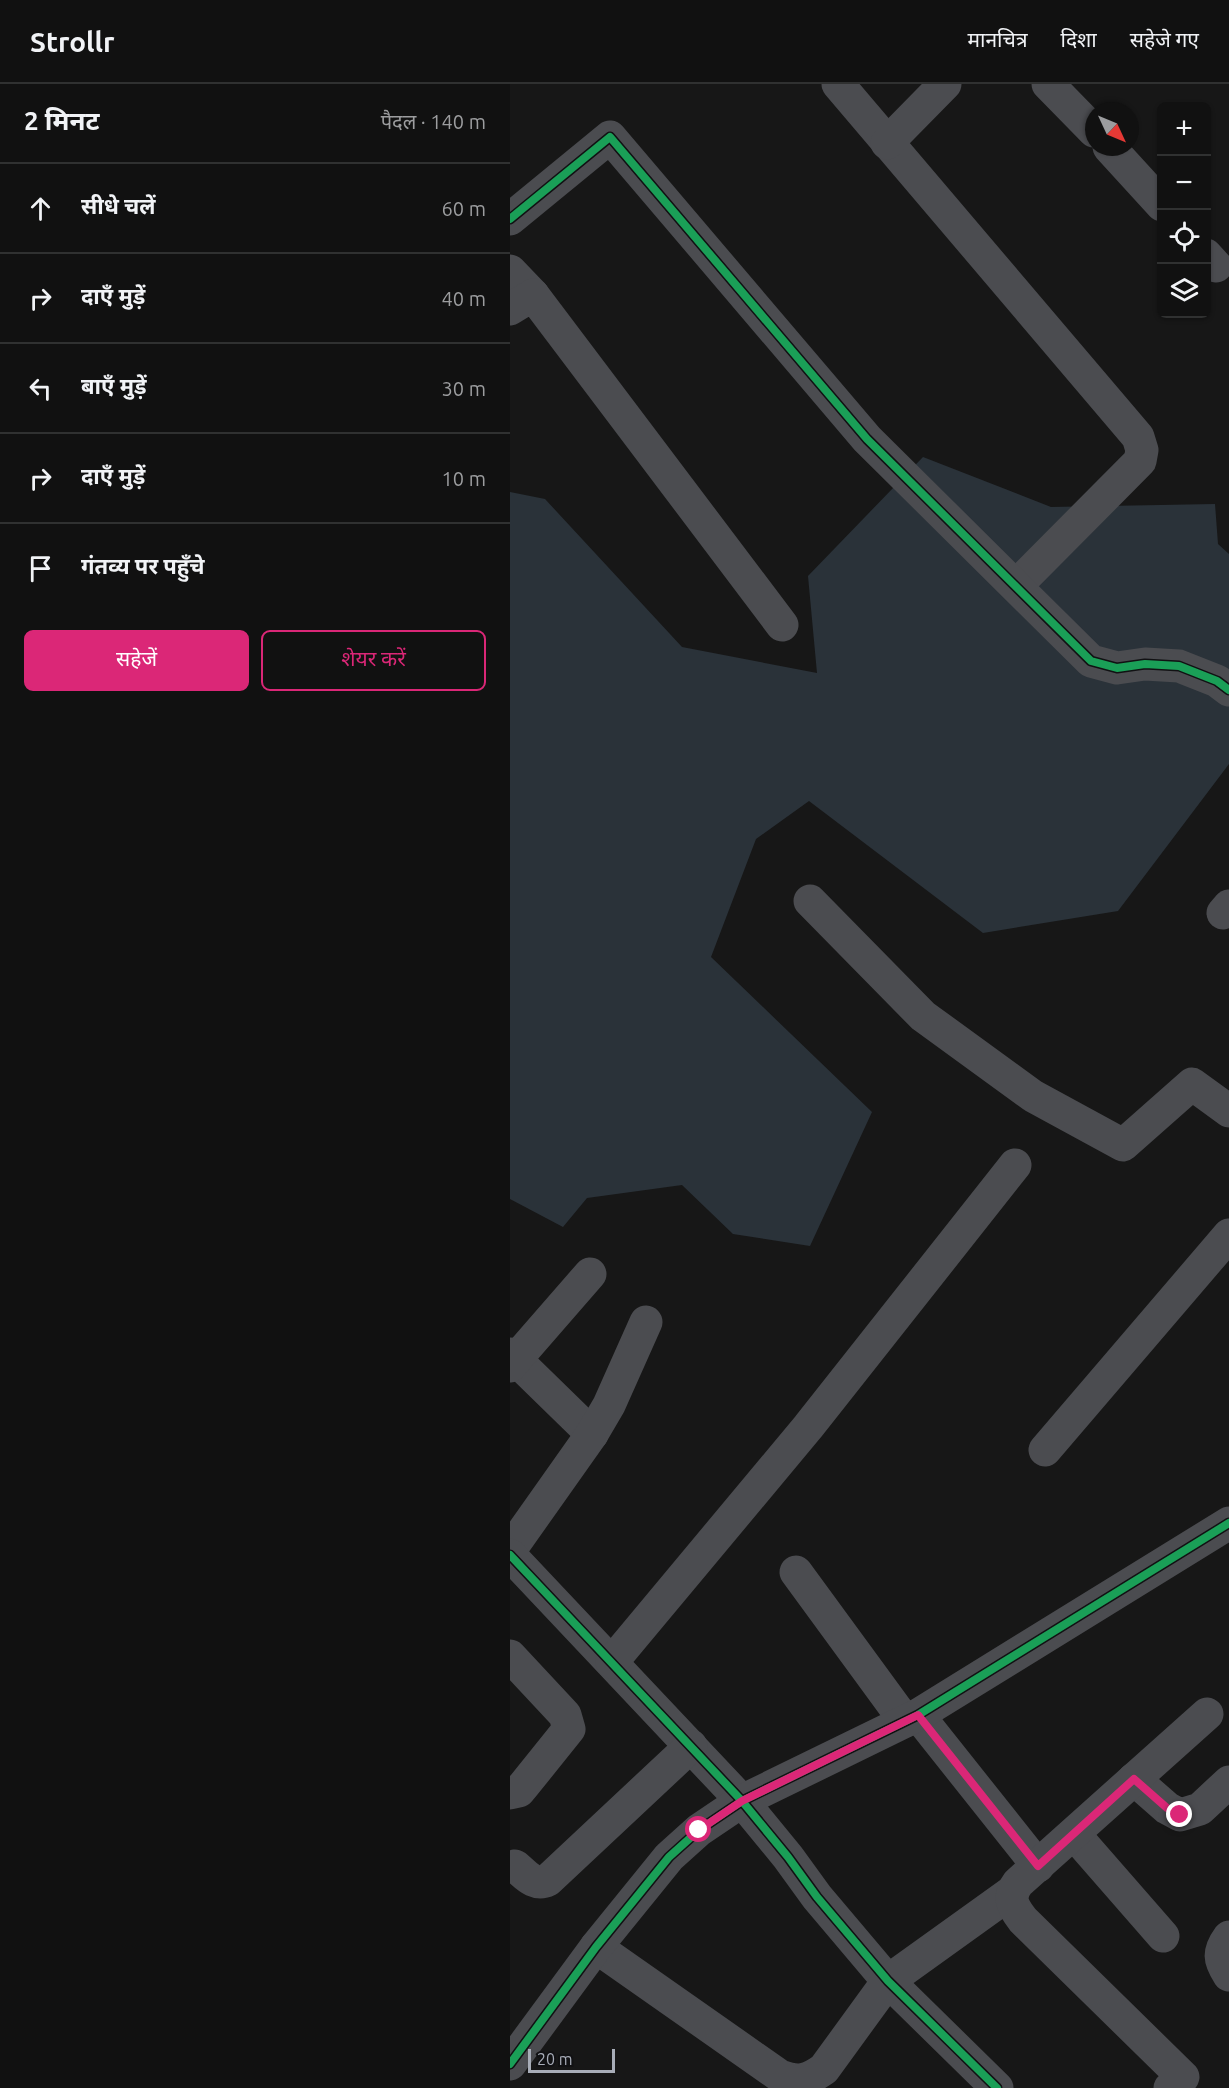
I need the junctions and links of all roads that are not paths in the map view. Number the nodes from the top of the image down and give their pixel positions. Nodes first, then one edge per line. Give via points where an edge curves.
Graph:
1 (838, 84) edge
2 (945, 84) edge
3 (1069, 91) edge
4 (1085, 117) edge
5 (888, 143) junction
6 (1116, 156) edge
7 (1157, 201) edge
8 (510, 219) edge
9 (510, 271) edge
10 (522, 302) edge
11 (1016, 586) junction
12 (782, 625) dead end
13 (1229, 690) edge
14 (810, 902) dead end
15 (1229, 1111) edge
16 (1016, 1165) dead end
17 (1229, 1235) edge
18 (590, 1274) dead end
19 (646, 1322) dead end
20 (512, 1360) edge
21 (592, 1434) junction
22 (1045, 1450) dead end
23 (1229, 1522) edge
24 (510, 1550) edge
25 (510, 1555) edge
26 (796, 1572) dead end
27 (510, 1656) edge
28 (612, 1662) junction
29 (1207, 1714) dead end
30 (912, 1718) junction
31 (691, 1746) junction
32 (1134, 1779) junction
33 (1229, 1782) edge
34 (510, 1793) edge
35 (742, 1801) junction
36 (1074, 1833) junction
37 (515, 1866) dead end
38 (1038, 1866) junction
39 (1012, 1892) junction
40 (1163, 1936) dead end
41 (1229, 1937) edge
42 (596, 1947) junction
43 (1229, 1975) edge
44 (888, 1981) junction
45 (510, 2064) edge
46 (1183, 2084) edge
47 (996, 2088) edge

1 - 5 street
2 - 5 street
3 - 4 street
5 - 11 street via 1138,438 1142,450 1140,460
6 - 7 street
8 - 11 street via 610,137 867,439
9 - 10 street
10 - 12 street
11 - 13 street via 1091,661 1117,668 1145,664 1179,666
14 - 15 street via 923,1016 1033,1096 1123,1145 1192,1084
16 - 28 street via 808,1427
17 - 22 street
18 - 20 street
19 - 21 street
20 - 21 street
21 - 24 street
23 - 30 street
25 - 28 street
26 - 30 street
27 - 34 street via 565,1715 569,1729 519,1791
28 - 31 street
29 - 32 street
30 - 35 street
30 - 38 street
31 - 35 street
31 - 37 street via 549,1881 533,1882
32 - 33 street via 1180,1815 1200,1809
32 - 36 street
35 - 42 street via 699,1830 669,1857
35 - 44 street
36 - 38 street
36 - 40 street
38 - 39 street
39 - 44 street
39 - 46 street via 1011,1900 1023,1920
41 - 43 street via 1220,1952 1220,1962
42 - 44 street via 780,2076 796,2082 810,2079 824,2069
42 - 45 street
44 - 47 street

